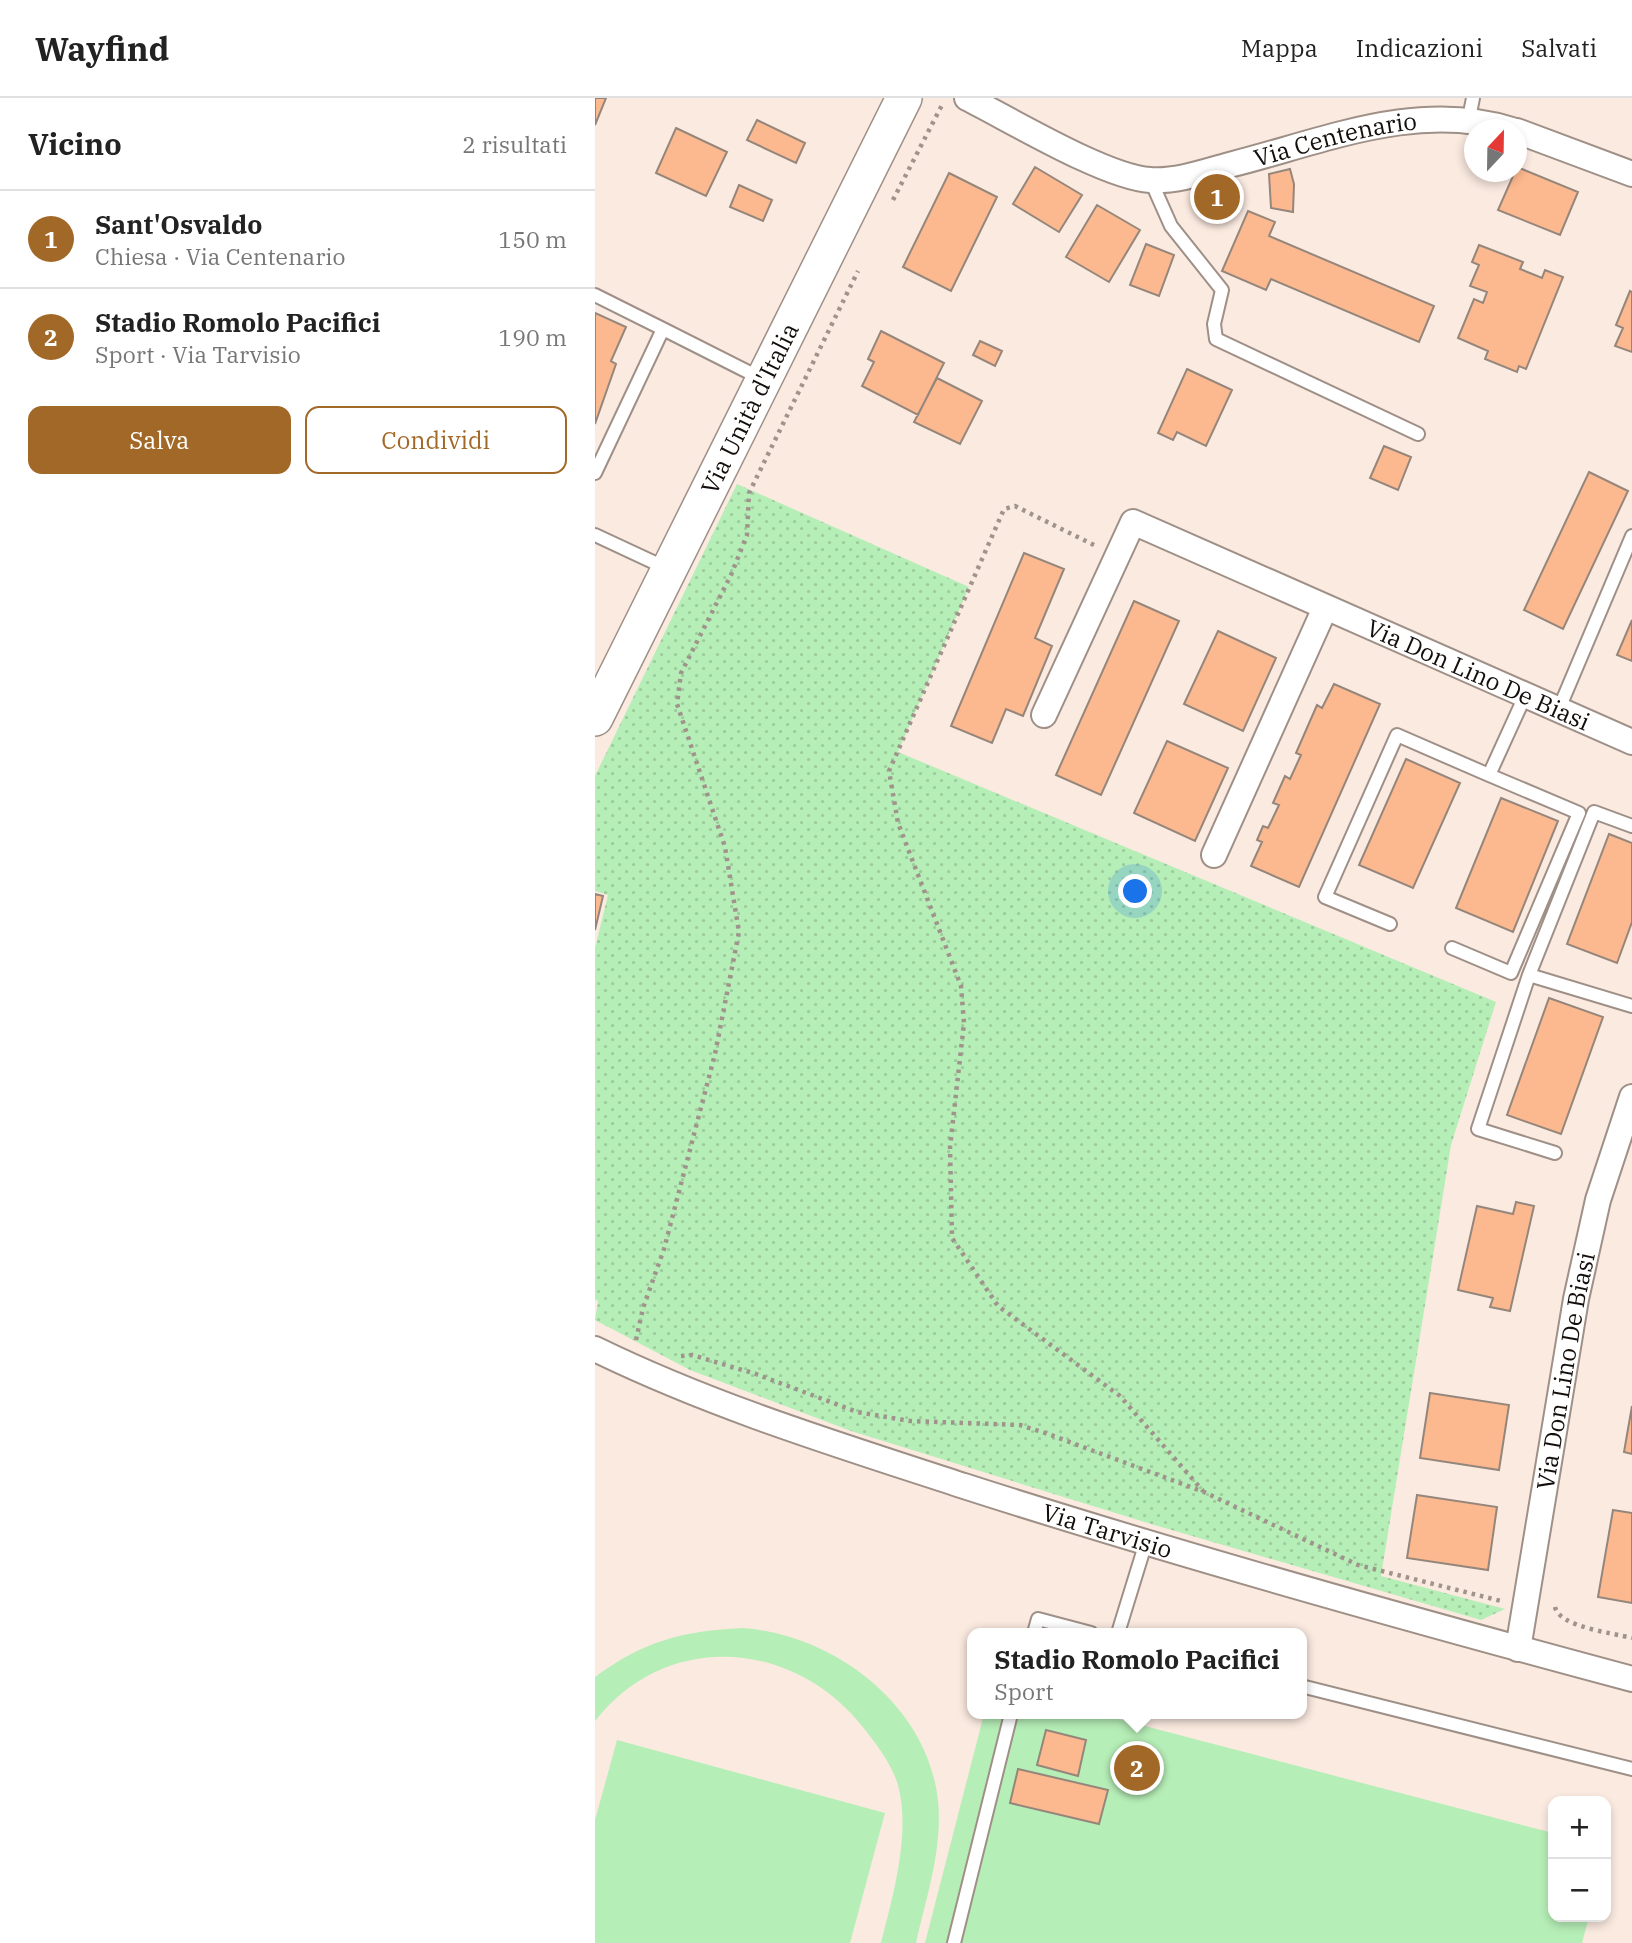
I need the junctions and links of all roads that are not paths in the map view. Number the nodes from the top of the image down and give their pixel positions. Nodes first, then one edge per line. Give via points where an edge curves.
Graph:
1 (904, 98) edge
2 (967, 98) edge
3 (1471, 108) edge
4 (1492, 119) edge
5 (1527, 135) edge
6 (1632, 174) edge
7 (1151, 181) junction
8 (595, 295) edge
9 (663, 330) junction
10 (764, 380) junction
11 (1418, 434) dead end
12 (595, 473) edge
13 (595, 535) edge
14 (1632, 536) edge
15 (669, 569) junction
16 (1325, 608) junction
17 (1525, 696) junction
18 (1558, 711) junction
19 (1044, 716) dead end
20 (595, 718) edge
21 (1632, 742) edge
22 (1489, 775) junction
23 (1632, 826) edge
24 (1215, 855) dead end
25 (1390, 924) dead end
26 (1452, 948) dead end
27 (1529, 975) junction
28 (1632, 1006) edge
29 (1632, 1097) edge
30 (1555, 1153) dead end
31 (595, 1349) edge
32 (1146, 1542) junction
33 (1035, 1628) edge
34 (1072, 1628) edge
35 (1120, 1628) edge
36 (1518, 1649) junction
37 (1632, 1679) edge
38 (1307, 1688) edge
39 (1010, 1719) edge
40 (1632, 1769) edge
41 (954, 1943) edge

1 - 10 main road, Via Unità d'Italia
2 - 7 street, Via Centenario via 1103,166
3 - 4 street, Via Centenario
3 - 7 street, Via Centenario via 1392,122 1204,172
5 - 6 street, Via Centenario
7 - 11 lane via 1171,226 1222,289 1214,324 1216,339
8 - 9 lane
9 - 10 lane
9 - 12 lane
10 - 15 main road, Via Unità d'Italia
13 - 15 lane
14 - 18 lane
15 - 20 main road, Via Unità d'Italia
16 - 17 street, Via Don Lino De Biasi
16 - 19 street, Via Don Lino De Biasi via 1133,522
16 - 24 street
17 - 18 street, Via Don Lino De Biasi
17 - 22 lane
18 - 21 street, Via Don Lino De Biasi
22 - 25 lane via 1397,735 1325,897
22 - 26 lane via 1579,813 1511,974
23 - 27 lane via 1594,812
27 - 28 lane
27 - 30 lane via 1478,1129
29 - 36 street, Via Don Lino De Biasi via 1598,1200 1576,1298
31 - 32 street, Via Tarvisio via 721,1406
32 - 35 lane
32 - 36 street, Via Tarvisio
33 - 34 lane via 1038,1619
36 - 37 street, Via Tarvisio
38 - 40 lane
39 - 41 lane

